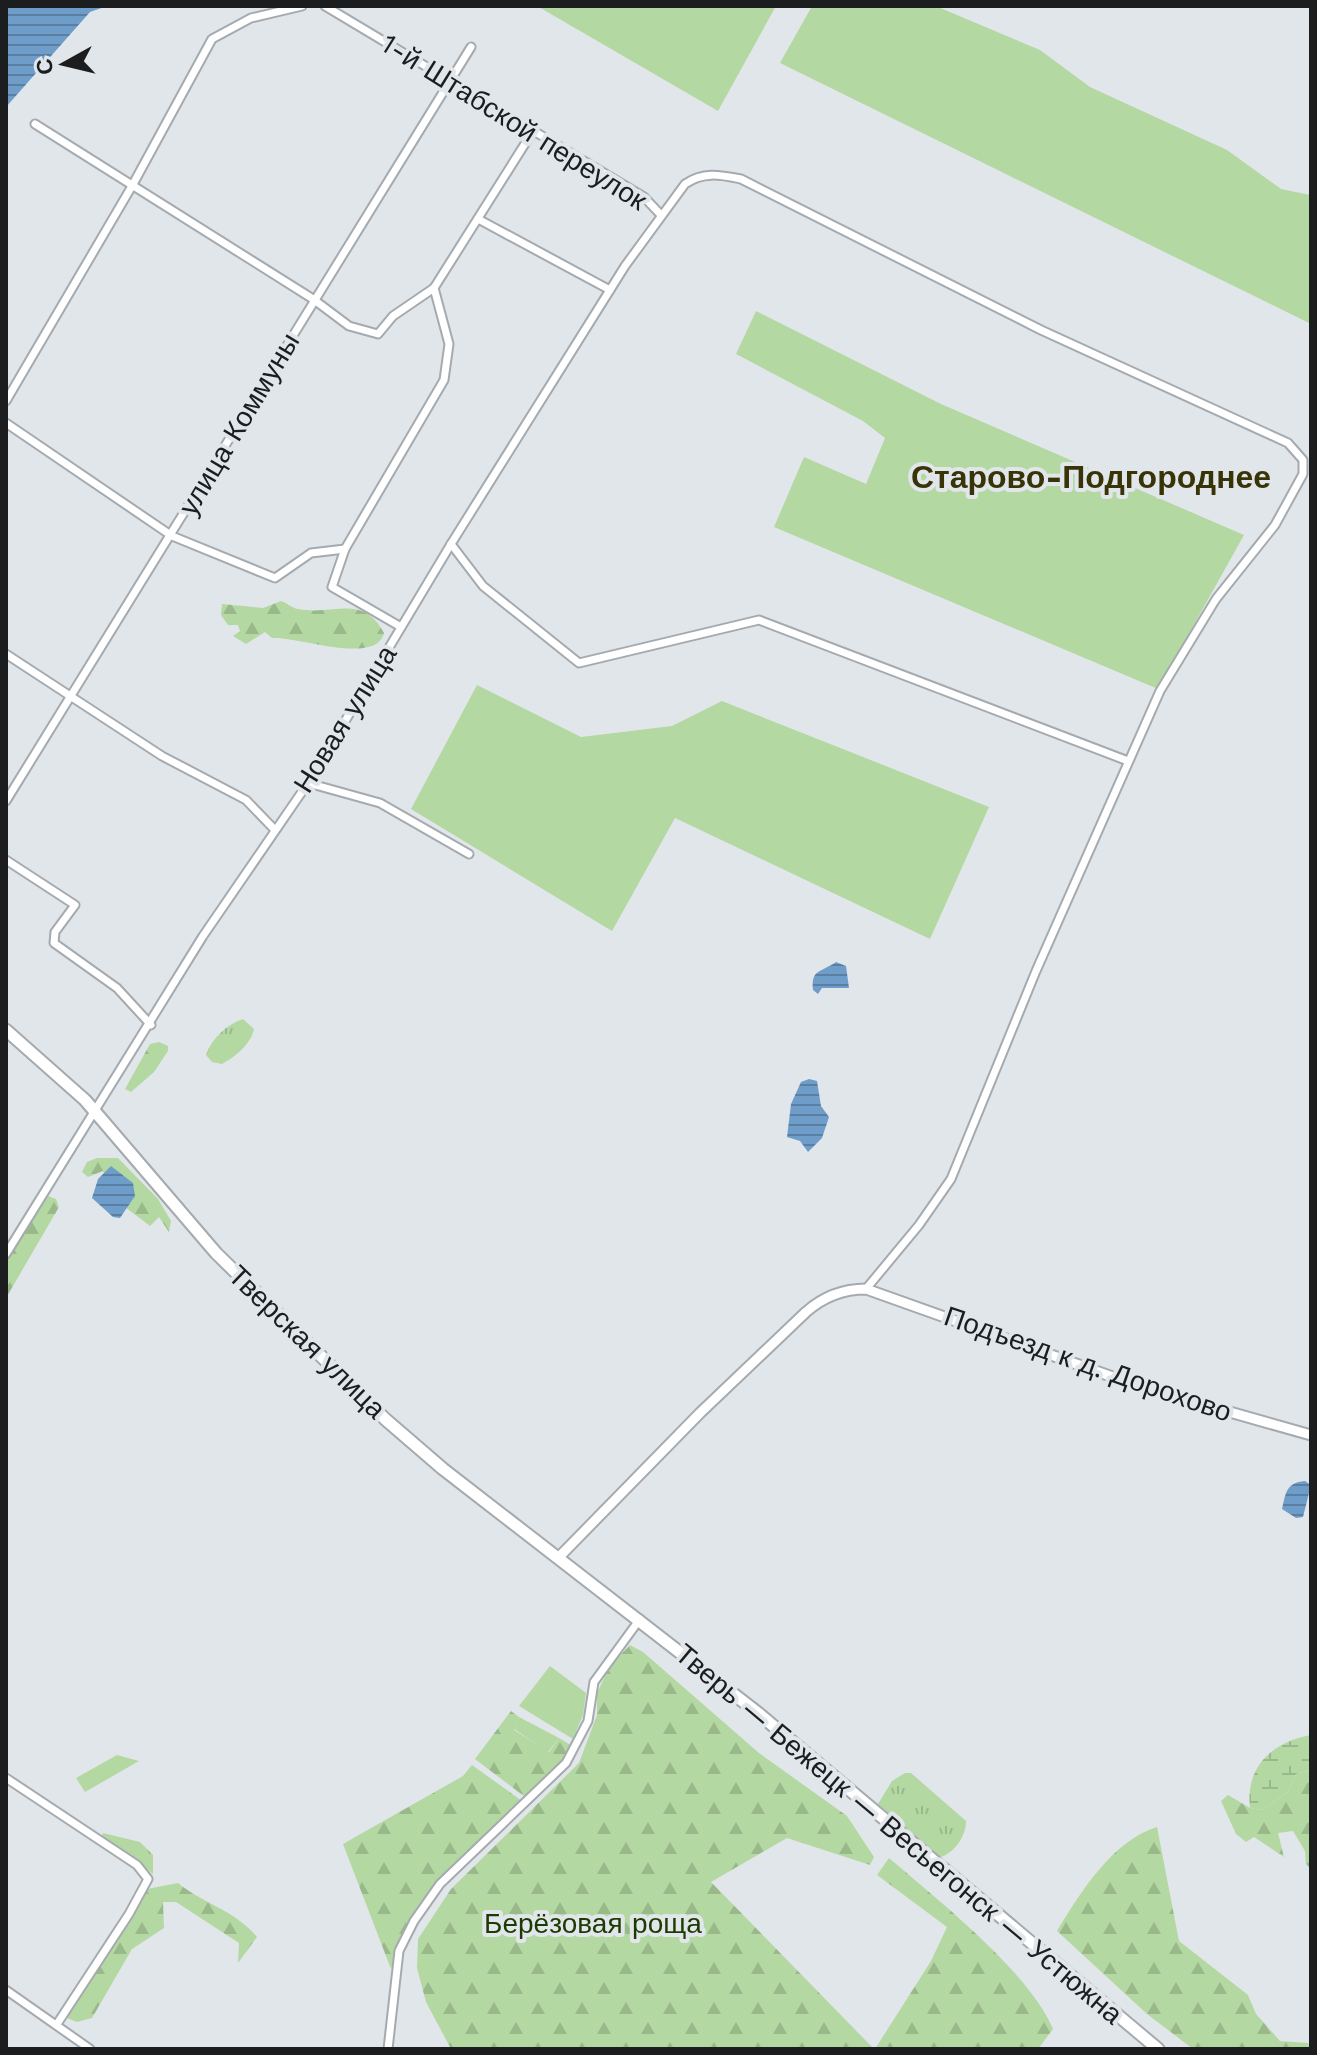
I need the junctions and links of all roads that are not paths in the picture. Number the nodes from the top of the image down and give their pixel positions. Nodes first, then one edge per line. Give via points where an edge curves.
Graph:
1 (302, 6) edge
2 (325, 6) edge
3 (471, 47) dead end
4 (449, 82) junction
5 (35, 124) dead end
6 (533, 131) junction
7 (132, 186) junction
8 (661, 215) junction
9 (480, 220) junction
10 (434, 288) junction
11 (610, 290) junction
12 (313, 299) junction
13 (6, 401) edge
14 (6, 423) edge
15 (172, 536) junction
16 (451, 544) junction
17 (345, 549) junction
18 (401, 627) junction
19 (6, 654) edge
20 (71, 695) junction
21 (1128, 761) junction
22 (308, 783) junction
23 (6, 801) edge
24 (274, 829) junction
25 (469, 854) dead end
26 (6, 860) edge
27 (151, 1025) junction
28 (6, 1030) edge
29 (96, 1113) junction
30 (6, 1254) edge
31 (866, 1289) junction
32 (1311, 1435) edge
33 (560, 1556) junction
34 (640, 1619) junction
35 (6, 1778) edge
36 (6, 1990) edge
37 (57, 2024) junction
38 (90, 2049) edge
39 (388, 2049) edge
40 (1158, 2049) edge

1 - 7 street via 251,18 212,39
2 - 4 street, 1-й Штабской переулок
3 - 4 street, улица Коммуны
4 - 6 street, 1-й Штабской переулок
4 - 12 street, улица Коммуны
5 - 7 street
6 - 8 street, 1-й Штабской переулок via 644,197
6 - 9 street
7 - 12 street
7 - 13 street
8 - 11 street, Новая улица
8 - 21 street, Новая улица via 695,176 741,179 1041,330 1295,449 1303,460 1303,474 1292,495 1193,633
9 - 10 street
9 - 11 street
10 - 12 street via 393,316 378,334 349,326
10 - 17 street via 449,344 444,380
11 - 16 street, Новая улица
12 - 15 street, улица Коммуны
14 - 15 street
15 - 17 street via 275,578 311,553
15 - 20 street, улица Коммуны
16 - 18 street, Новая улица
16 - 21 street via 483,586 579,663 759,620
17 - 18 street via 332,587
18 - 22 street, Новая улица
19 - 20 street
20 - 23 street, улица Коммуны
20 - 24 street via 162,756 246,800
21 - 31 street via 951,1179
22 - 24 street, Новая улица
22 - 25 street via 380,803
24 - 27 street, Новая улица
26 - 27 street via 75,905 55,932 54,943 117,988
27 - 29 street, Новая улица
28 - 29 main road, Тверская улица
29 - 30 street, Новая улица
29 - 33 main road, Тверская улица via 185,1220 356,1393 443,1469
31 - 32 street, Подъезд к д. Дорохово via 1138,1386
31 - 33 street via 838,1293 811,1307
33 - 34 main road, Тверская улица
34 - 39 street via 594,1682 588,1721 566,1763 440,1884 414,1921 399,1951
34 - 40 main road, Тверь — Бежецк — Весьегонск — Устюжна
35 - 37 street via 146,1876 139,1900
36 - 37 street
37 - 38 street

